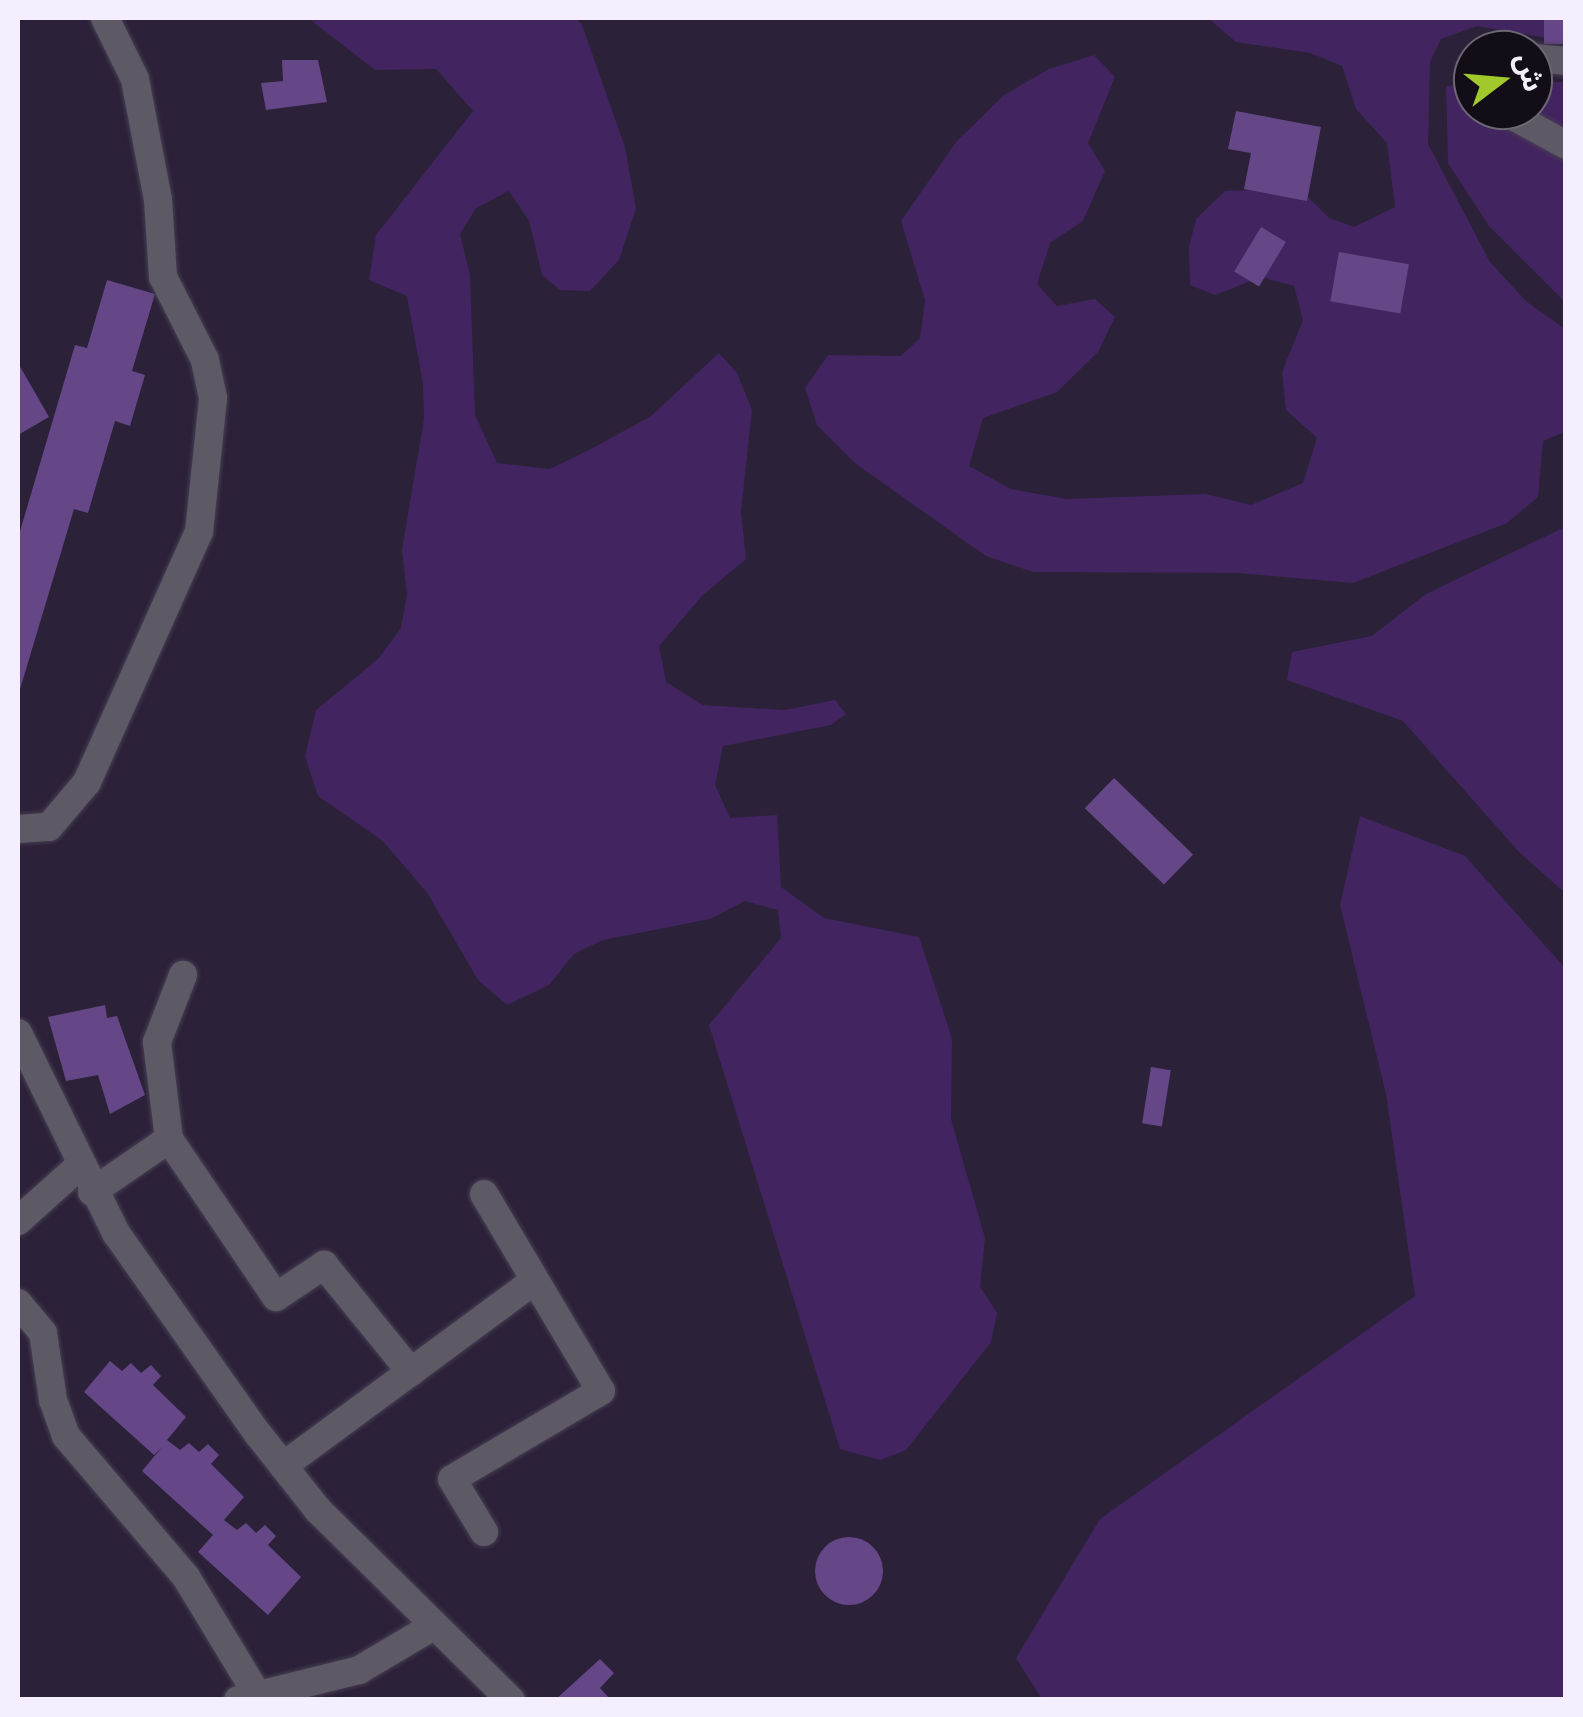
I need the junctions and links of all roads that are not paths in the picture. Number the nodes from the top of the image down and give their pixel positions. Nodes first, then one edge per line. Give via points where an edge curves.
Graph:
1 (105, 18) edge
2 (1540, 130) edge
3 (1566, 144) edge
4 (18, 828) edge
5 (183, 975) dead end
6 (18, 1032) edge
7 (170, 1140) junction
8 (78, 1167) junction
9 (92, 1192) junction
10 (484, 1194) dead end
11 (18, 1221) edge
12 (536, 1280) junction
13 (18, 1303) edge
14 (411, 1372) junction
15 (283, 1466) junction
16 (484, 1532) dead end
17 (435, 1625) junction
18 (260, 1698) edge
19 (238, 1700) edge
20 (511, 1700) edge

1 - 4 street via 135,79 158,200 163,277 205,360 213,398 199,532 87,782 49,828
2 - 3 street
5 - 7 street via 157,1042
6 - 8 street
7 - 9 street
7 - 14 street via 276,1297 324,1265
8 - 9 street
8 - 11 street
9 - 15 street
10 - 12 street
12 - 14 street
12 - 16 street via 601,1390 452,1479
13 - 18 street via 43,1333 66,1436 186,1577
14 - 15 street
15 - 17 street via 318,1510
17 - 18 street via 359,1670
17 - 20 street
18 - 19 street

